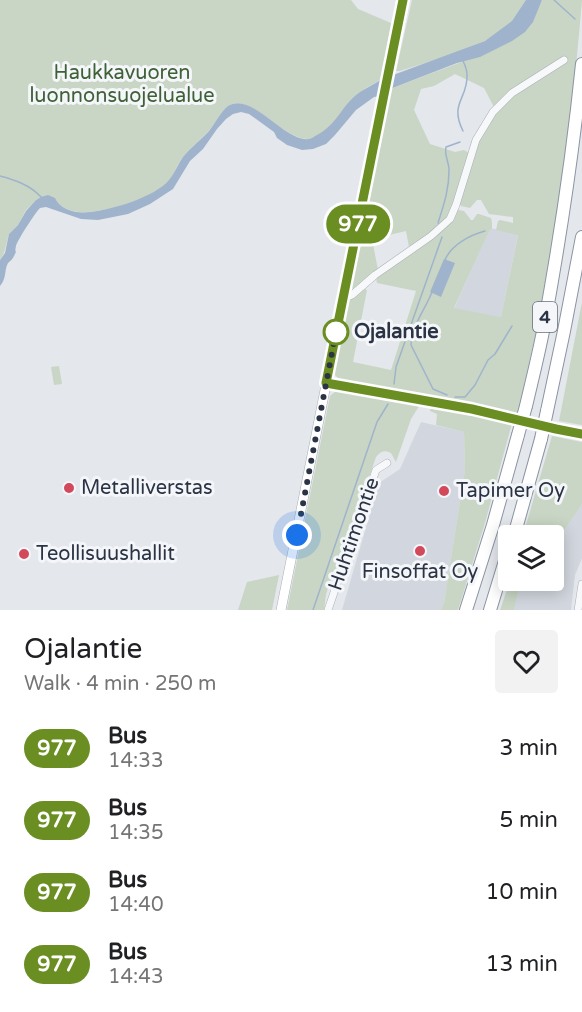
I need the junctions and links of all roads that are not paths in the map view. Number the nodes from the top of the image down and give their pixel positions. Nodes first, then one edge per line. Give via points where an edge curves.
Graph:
1 (403, 0) edge
2 (564, 60) dead end
3 (582, 64) edge
4 (582, 237) edge
5 (343, 299) junction
6 (326, 383) junction
7 (582, 434) edge
8 (387, 463) dead end
9 (516, 525) edge
10 (498, 584) edge
11 (582, 584) edge
12 (281, 610) edge
13 (328, 610) edge
14 (466, 610) edge
15 (490, 610) edge
16 (578, 610) edge

1 - 5 main road
2 - 5 street via 512,93 493,112 476,140 450,219
3 - 14 highway, 4, bridge via 544,328 518,435
4 - 9 highway, 4, bridge via 541,439
5 - 6 main road
6 - 7 street via 472,409
6 - 12 main road
8 - 13 street, Huhtimontie via 376,470
10 - 15 highway
11 - 16 street

